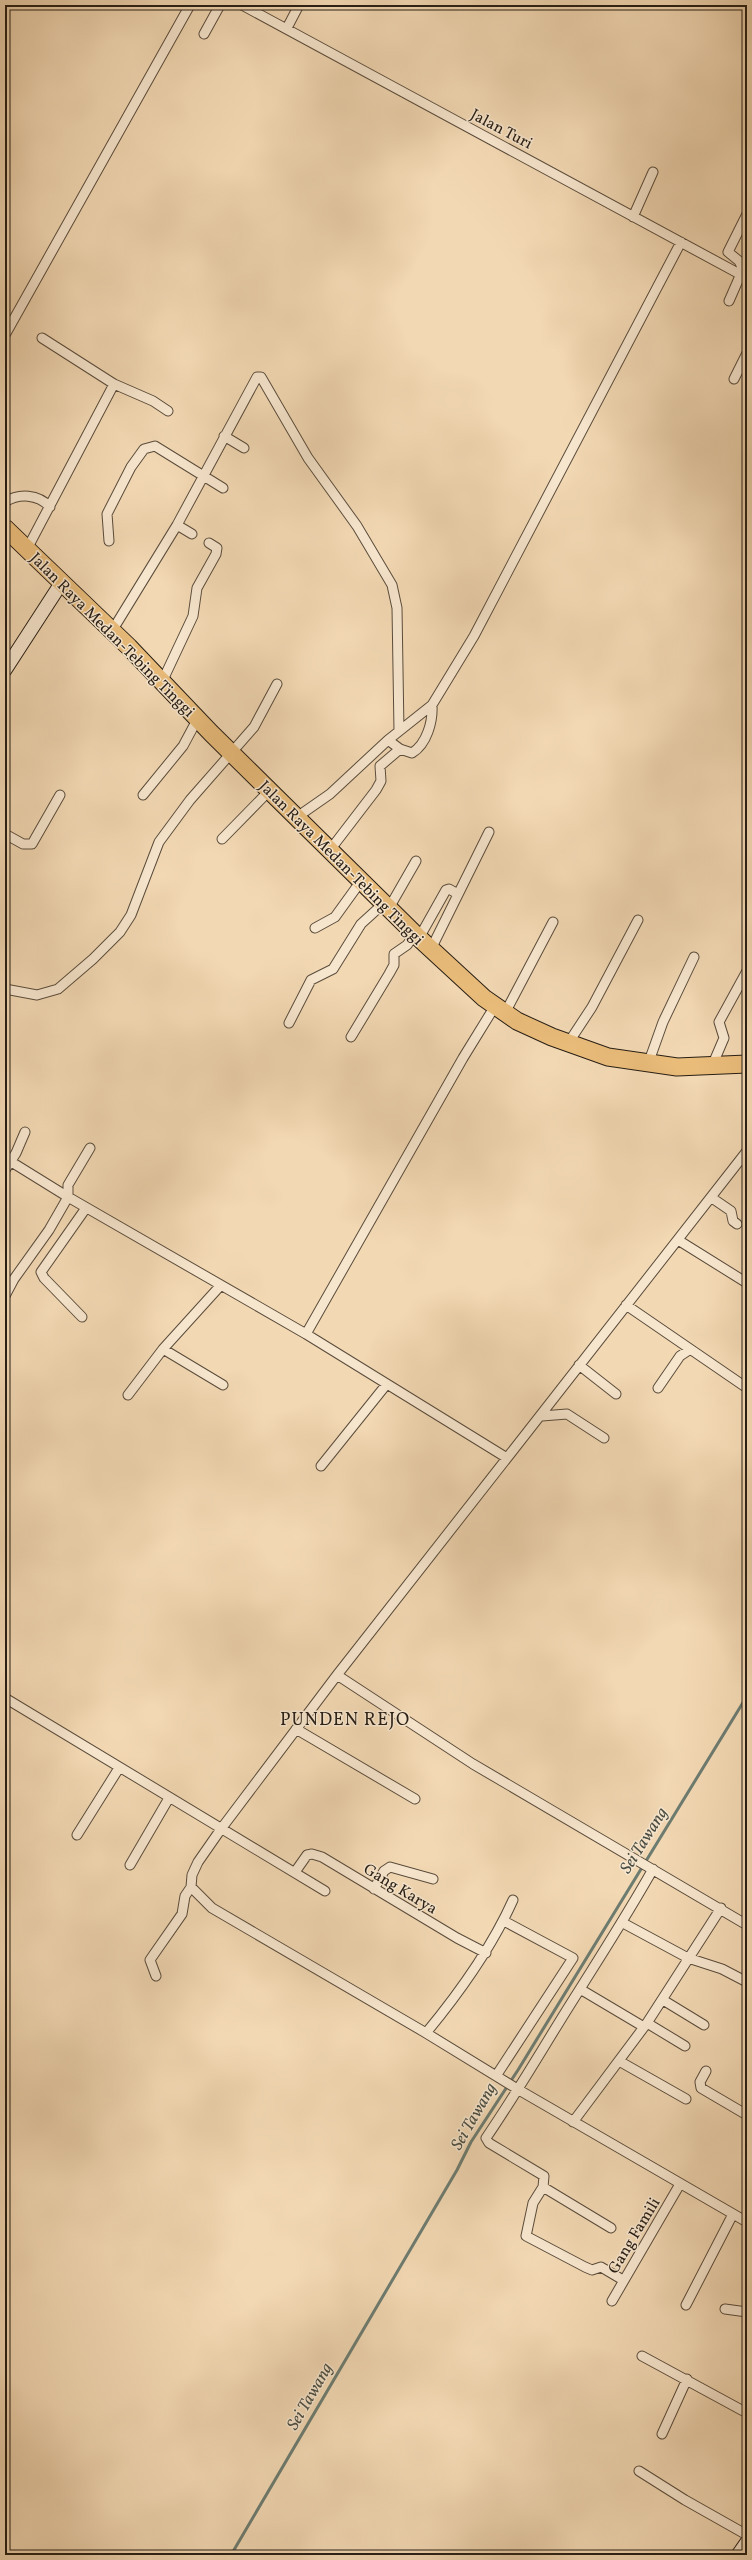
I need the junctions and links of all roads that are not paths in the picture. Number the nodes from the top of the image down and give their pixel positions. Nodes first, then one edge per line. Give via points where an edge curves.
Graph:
1 (190, 5) edge
2 (220, 5) edge
3 (242, 5) edge
4 (299, 5) edge
5 (287, 28) junction
6 (204, 34) dead end
7 (653, 172) dead end
8 (747, 214) edge
9 (633, 217) junction
10 (681, 242) junction
11 (744, 276) edge
12 (729, 301) dead end
13 (5, 335) edge
14 (42, 338) dead end
15 (747, 353) edge
16 (734, 379) dead end
17 (114, 384) junction
18 (168, 411) dead end
19 (224, 436) junction
20 (244, 448) dead end
21 (203, 476) junction
22 (223, 488) dead end
23 (5, 502) edge
24 (50, 507) junction
25 (177, 525) junction
26 (192, 534) dead end
27 (7, 535) edge
28 (109, 541) dead end
29 (209, 543) dead end
30 (27, 548) junction
31 (62, 582) junction
32 (112, 631) junction
33 (5, 670) edge
34 (162, 682) junction
35 (277, 684) dead end
36 (432, 705) junction
37 (198, 718) junction
38 (399, 731) junction
39 (394, 744) junction
40 (232, 753) junction
41 (270, 790) junction
42 (60, 795) dead end
43 (143, 795) dead end
44 (297, 817) junction
45 (489, 832) dead end
46 (5, 834) edge
47 (222, 839) dead end
48 (330, 850) junction
49 (416, 861) dead end
50 (361, 881) junction
51 (458, 894) junction
52 (386, 906) junction
53 (638, 920) dead end
54 (553, 922) dead end
55 (315, 928) dead end
56 (421, 940) junction
57 (694, 957) dead end
58 (747, 971) edge
59 (5, 989) edge
60 (500, 1009) junction
61 (289, 1023) dead end
62 (351, 1037) dead end
63 (567, 1045) junction
64 (648, 1064) junction
65 (747, 1064) edge
66 (712, 1066) junction
67 (25, 1132) dead end
68 (90, 1148) dead end
69 (747, 1151) edge
70 (7, 1163) edge
71 (68, 1197) junction
72 (712, 1198) junction
73 (86, 1208) junction
74 (737, 1224) dead end
75 (678, 1240) junction
76 (747, 1283) edge
77 (221, 1285) junction
78 (5, 1296) edge
79 (626, 1305) junction
80 (82, 1317) dead end
81 (306, 1334) junction
82 (163, 1349) junction
83 (689, 1350) junction
84 (579, 1365) junction
85 (223, 1385) dead end
86 (386, 1385) junction
87 (658, 1388) dead end
88 (747, 1388) edge
89 (616, 1394) dead end
90 (128, 1395) dead end
91 (542, 1416) junction
92 (604, 1438) dead end
93 (507, 1458) junction
94 (321, 1466) dead end
95 (337, 1675) junction
96 (5, 1698) edge
97 (296, 1729) junction
98 (119, 1768) junction
99 (169, 1798) junction
100 (415, 1799) dead end
101 (220, 1829) junction
102 (77, 1835) dead end
103 (130, 1864) dead end
104 (651, 1868) junction
105 (295, 1872) junction
106 (433, 1879) dead end
107 (191, 1887) junction
108 (374, 1889) junction
109 (326, 1891) dead end
110 (513, 1900) dead end
111 (721, 1908) junction
112 (504, 1921) junction
113 (623, 1923) junction
114 (747, 1924) edge
115 (486, 1953) junction
116 (688, 1958) junction
117 (156, 1976) dead end
118 (747, 1982) edge
119 (580, 1989) junction
120 (662, 2000) junction
121 (646, 2025) junction
122 (704, 2025) dead end
123 (426, 2033) junction
124 (685, 2046) dead end
125 (619, 2061) junction
126 (706, 2071) dead end
127 (497, 2077) junction
128 (518, 2090) junction
129 (686, 2099) dead end
130 (747, 2115) edge
131 (573, 2122) junction
132 (680, 2184) junction
133 (543, 2187) junction
134 (733, 2214) junction
135 (747, 2222) edge
136 (611, 2228) dead end
137 (623, 2280) junction
138 (612, 2301) dead end
139 (686, 2305) dead end
140 (725, 2309) dead end
141 (747, 2312) edge
142 (642, 2356) dead end
143 (687, 2379) junction
144 (747, 2413) edge
145 (662, 2434) dead end
146 (639, 2471) dead end
147 (747, 2535) edge
148 (747, 2542) edge
149 (738, 2555) edge

1 - 13 street
2 - 6 street
3 - 5 street, Jalan Turi
4 - 5 street
5 - 9 street, Jalan Turi
7 - 9 street
8 - 11 street via 728,252 742,265
9 - 10 street, Jalan Turi
10 - 11 street, Jalan Turi
10 - 36 street via 474,636
11 - 12 street
14 - 17 street
15 - 16 street
17 - 18 street via 153,401
17 - 24 street
19 - 20 street
19 - 21 street
19 - 38 street via 257,377 261,377 308,458 357,526 392,585 397,608
21 - 22 street
21 - 25 street
21 - 28 street via 155,446 144,449 131,467 107,514
23 - 24 street via 13,497 35,496
24 - 30 street
25 - 26 street
25 - 32 street
27 - 30 highway, Jalan Raya Medan-Tebing Tinggi
29 - 34 street via 217,548 216,554 197,588 193,616
30 - 31 highway, Jalan Raya Medan-Tebing Tinggi
31 - 32 highway, Jalan Raya Medan-Tebing Tinggi
31 - 33 street
32 - 34 highway, Jalan Raya Medan-Tebing Tinggi
34 - 37 highway, Jalan Raya Medan-Tebing Tinggi
35 - 40 street via 263,714
36 - 38 street
36 - 39 street via 432,724 418,748 412,753
37 - 40 highway, Jalan Raya Medan-Tebing Tinggi
37 - 43 street via 183,746
38 - 39 street
39 - 44 street
39 - 48 street via 380,766 381,781 376,790
40 - 41 highway, Jalan Raya Medan-Tebing Tinggi
40 - 59 street via 190,800 159,842 131,915 120,932 58,989 37,995
41 - 44 highway, Jalan Raya Medan-Tebing Tinggi
41 - 47 street
42 - 46 street via 32,844 24,844
44 - 48 highway, Jalan Raya Medan-Tebing Tinggi
45 - 51 street
48 - 50 highway, Jalan Raya Medan-Tebing Tinggi
49 - 52 street
50 - 52 highway, Jalan Raya Medan-Tebing Tinggi
50 - 55 street via 335,917
51 - 56 street
51 - 56 street via 446,890
52 - 56 highway, Jalan Raya Medan-Tebing Tinggi
52 - 61 street via 361,924 334,969 311,980
53 - 63 street via 592,1007
54 - 60 street
56 - 60 highway, Jalan Raya Medan-Tebing Tinggi via 466,983
56 - 62 street via 407,945 394,954 394,965
57 - 64 street via 663,1022
58 - 66 street via 719,1022 724,1038
60 - 63 highway, Jalan Raya Medan-Tebing Tinggi
60 - 81 street via 463,1058
63 - 64 highway, Jalan Raya Medan-Tebing Tinggi via 621,1060
64 - 66 highway, Jalan Raya Medan-Tebing Tinggi via 677,1067
65 - 66 highway, Jalan Raya Medan-Tebing Tinggi
67 - 70 street
68 - 71 street via 68,1185
69 - 72 street
70 - 71 street
71 - 73 street
71 - 78 street
72 - 74 street via 731,1210 733,1221
72 - 75 street
73 - 77 street
73 - 80 street via 41,1272
75 - 76 street
75 - 79 street
77 - 81 street
77 - 82 street
79 - 83 street
79 - 84 street
81 - 86 street
82 - 85 street
82 - 90 street
83 - 87 street via 680,1356
83 - 88 street
84 - 89 street
84 - 91 street
86 - 93 street
86 - 94 street
91 - 92 street via 566,1414
91 - 93 street
93 - 95 street
95 - 97 street
95 - 104 street via 473,1764
96 - 98 street
97 - 100 street
97 - 101 street
98 - 99 street
98 - 102 street
99 - 101 street
99 - 103 street
101 - 105 street
101 - 107 street via 198,1862 192,1875
104 - 111 street
104 - 113 street
105 - 108 street, Gang Karya via 307,1855 312,1854
105 - 109 street
106 - 108 street via 390,1867 384,1871
107 - 117 street via 185,1896 182,1914 150,1960
107 - 123 street via 212,1908
108 - 115 street, Gang Karya
110 - 112 street
111 - 114 street
111 - 116 street
112 - 115 street
112 - 127 street via 573,1958
113 - 116 street
113 - 119 street
115 - 123 street
116 - 118 street via 722,1969
116 - 120 street
119 - 121 street
119 - 128 street
120 - 121 street
120 - 122 street
121 - 124 street
121 - 125 street
123 - 127 street
125 - 129 street
125 - 131 street
126 - 130 street via 700,2082 701,2088
127 - 128 street
128 - 131 street
128 - 133 street via 486,2141 544,2176
131 - 132 street
132 - 134 street
132 - 137 street, Gang Famili
133 - 136 street
133 - 137 street via 533,2203 526,2236 585,2267 592,2270 601,2267
134 - 135 street
134 - 139 street
137 - 138 street, Gang Famili
140 - 141 street
142 - 143 street
143 - 144 street
143 - 145 street
146 - 147 street
148 - 149 street

